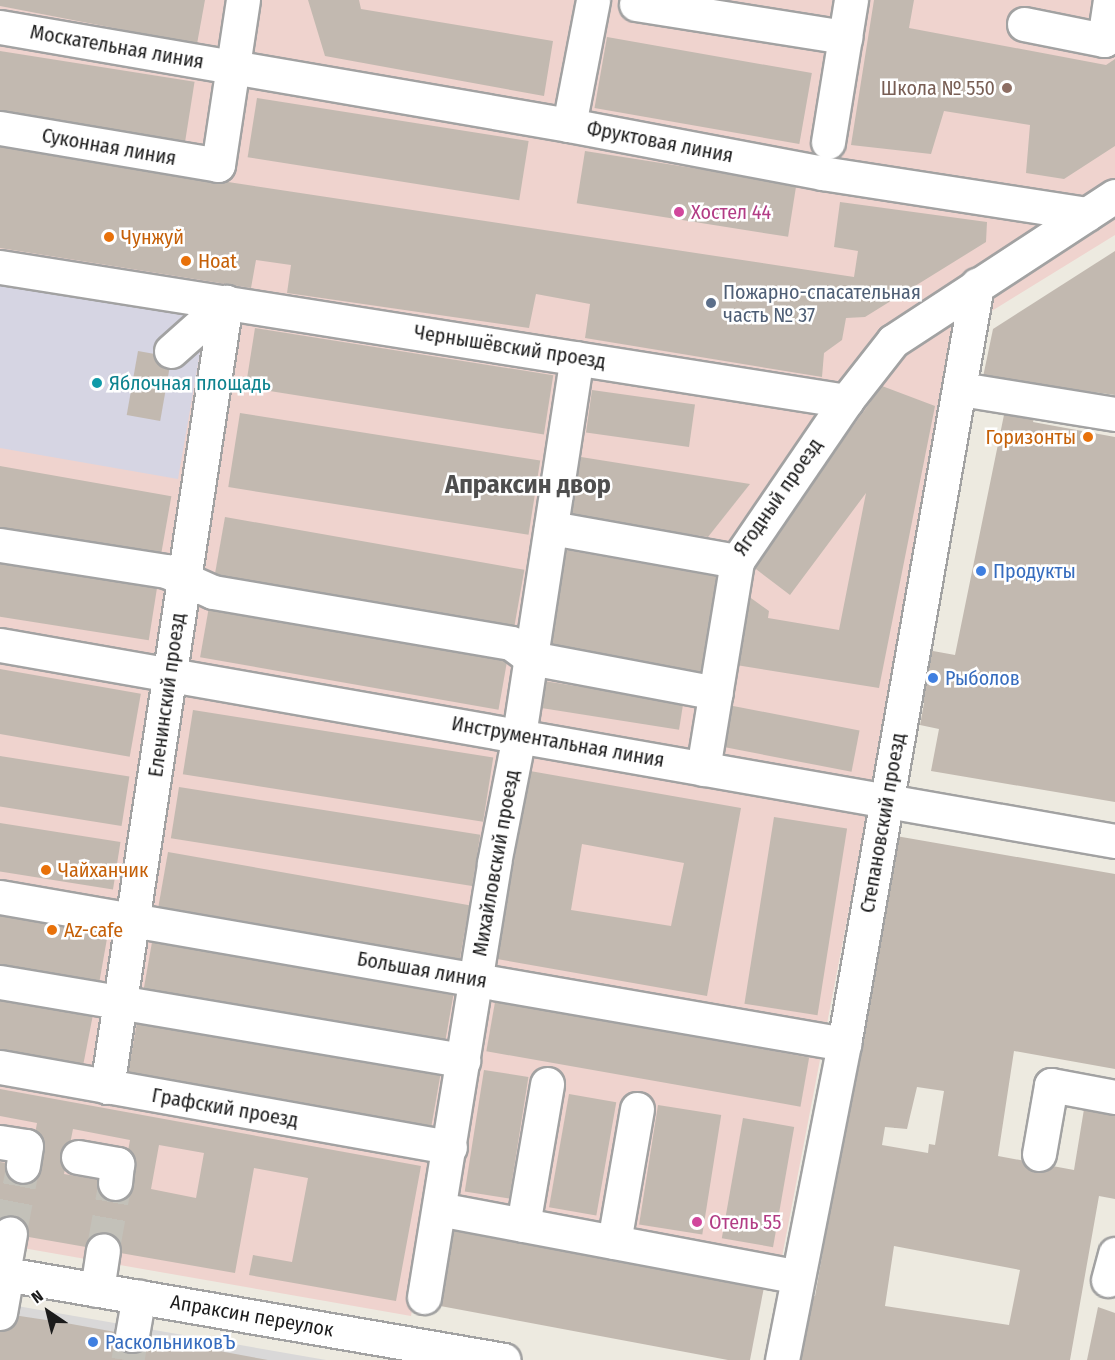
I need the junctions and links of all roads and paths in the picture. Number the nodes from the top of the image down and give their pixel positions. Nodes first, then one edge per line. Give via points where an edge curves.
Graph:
1 (243, 0) edge
2 (593, 0) edge
3 (851, 0) edge
4 (1110, 0) edge
5 (636, 4) dead end
6 (1024, 24) dead end
7 (0, 27) edge
8 (845, 38) junction
9 (235, 67) junction
10 (569, 125) junction
11 (0, 128) edge
12 (828, 142) dead end
13 (1115, 196) edge
14 (1087, 214) junction
15 (0, 267) edge
16 (977, 285) junction
17 (226, 302) junction
18 (171, 351) dead end
19 (577, 358) junction
20 (961, 388) junction
21 (846, 401) junction
22 (1115, 414) edge
23 (551, 528) junction
24 (0, 545) edge
25 (737, 561) junction
26 (183, 581) junction
27 (0, 645) edge
28 (531, 658) junction
29 (170, 674) junction
30 (716, 693) junction
31 (519, 735) junction
32 (703, 769) junction
33 (887, 802) junction
34 (1115, 841) edge
35 (0, 897) edge
36 (132, 920) junction
37 (476, 979) junction
38 (0, 982) edge
39 (120, 1004) junction
40 (844, 1044) junction
41 (463, 1060) junction
42 (0, 1067) edge
43 (547, 1084) dead end
44 (107, 1087) junction
45 (1115, 1097) edge
46 (637, 1109) dead end
47 (0, 1142) edge
48 (450, 1147) junction
49 (1039, 1154) dead end
50 (78, 1157) dead end
51 (23, 1166) tunnel mouth
52 (115, 1183) tunnel mouth
53 (440, 1209) junction
54 (523, 1225) junction
55 (10, 1234) tunnel mouth
56 (614, 1242) junction
57 (103, 1250) tunnel mouth
58 (3, 1273) edge
59 (798, 1277) junction
60 (97, 1290) junction
61 (139, 1297) junction
62 (424, 1297) dead end
63 (0, 1313) edge
64 (132, 1335) tunnel mouth
65 (420, 1353) edge
66 (504, 1360) edge
67 (782, 1360) edge

1 - 9 street
2 - 10 street
3 - 8 street
4 - 6 street via 1104,40
5 - 8 street
7 - 9 street, Москательная линия
8 - 12 street
9 - 10 street, Фруктовая линия
9 - 11 street, Суконная линия via 218,165
10 - 14 street, Фруктовая линия via 822,173
13 - 14 street
14 - 16 street
15 - 17 street, Чернышёвский проезд
16 - 20 street, Степановский проезд
16 - 21 street via 893,341
17 - 18 street
17 - 19 street, Чернышёвский проезд
17 - 26 street, Еленинский проезд
19 - 21 street, Чернышёвский проезд
19 - 23 street, Михайловский проезд
20 - 22 street
20 - 33 street, Степановский проезд
21 - 25 street, Ягодный проезд
23 - 25 street, Ягодный проезд
23 - 28 street, Михайловский проезд
24 - 26 street via 166,571
25 - 30 street
26 - 28 street via 213,592 511,643
26 - 29 street, Еленинский проезд
27 - 29 street, Инструментальная линия
28 - 30 street
28 - 31 street, Михайловский проезд
29 - 31 street, Инструментальная линия
29 - 36 street, Еленинский проезд
30 - 32 street
31 - 32 street, Инструментальная линия
31 - 37 street, Михайловский проезд
32 - 33 street, Инструментальная линия
33 - 34 street, Инструментальная линия
33 - 40 street, Степановский проезд
35 - 36 street, Большая линия
36 - 37 street, Большая линия
36 - 39 street, Еленинский проезд
37 - 40 street, Большая линия
37 - 41 street, Михайловский проезд
38 - 39 street
39 - 41 street
39 - 44 street, Еленинский проезд
40 - 59 street, Степановский проезд
41 - 48 street, Михайловский проезд
42 - 44 street, Графский проезд
43 - 54 street
44 - 48 street, Графский проезд
45 - 49 street via 1051,1085
46 - 56 street
47 - 51 street via 26,1146
48 - 53 street, Михайловский проезд
50 - 52 street via 117,1164
53 - 54 street
53 - 62 street, Михайловский проезд
54 - 56 street
55 - 58 street
56 - 59 street
57 - 60 street
58 - 60 street, Апраксин переулок
58 - 63 street
59 - 67 street, Степановский проезд
60 - 61 street, Апраксин переулок
61 - 64 street
61 - 65 street, Апраксин переулок
65 - 66 street, Апраксин переулок

